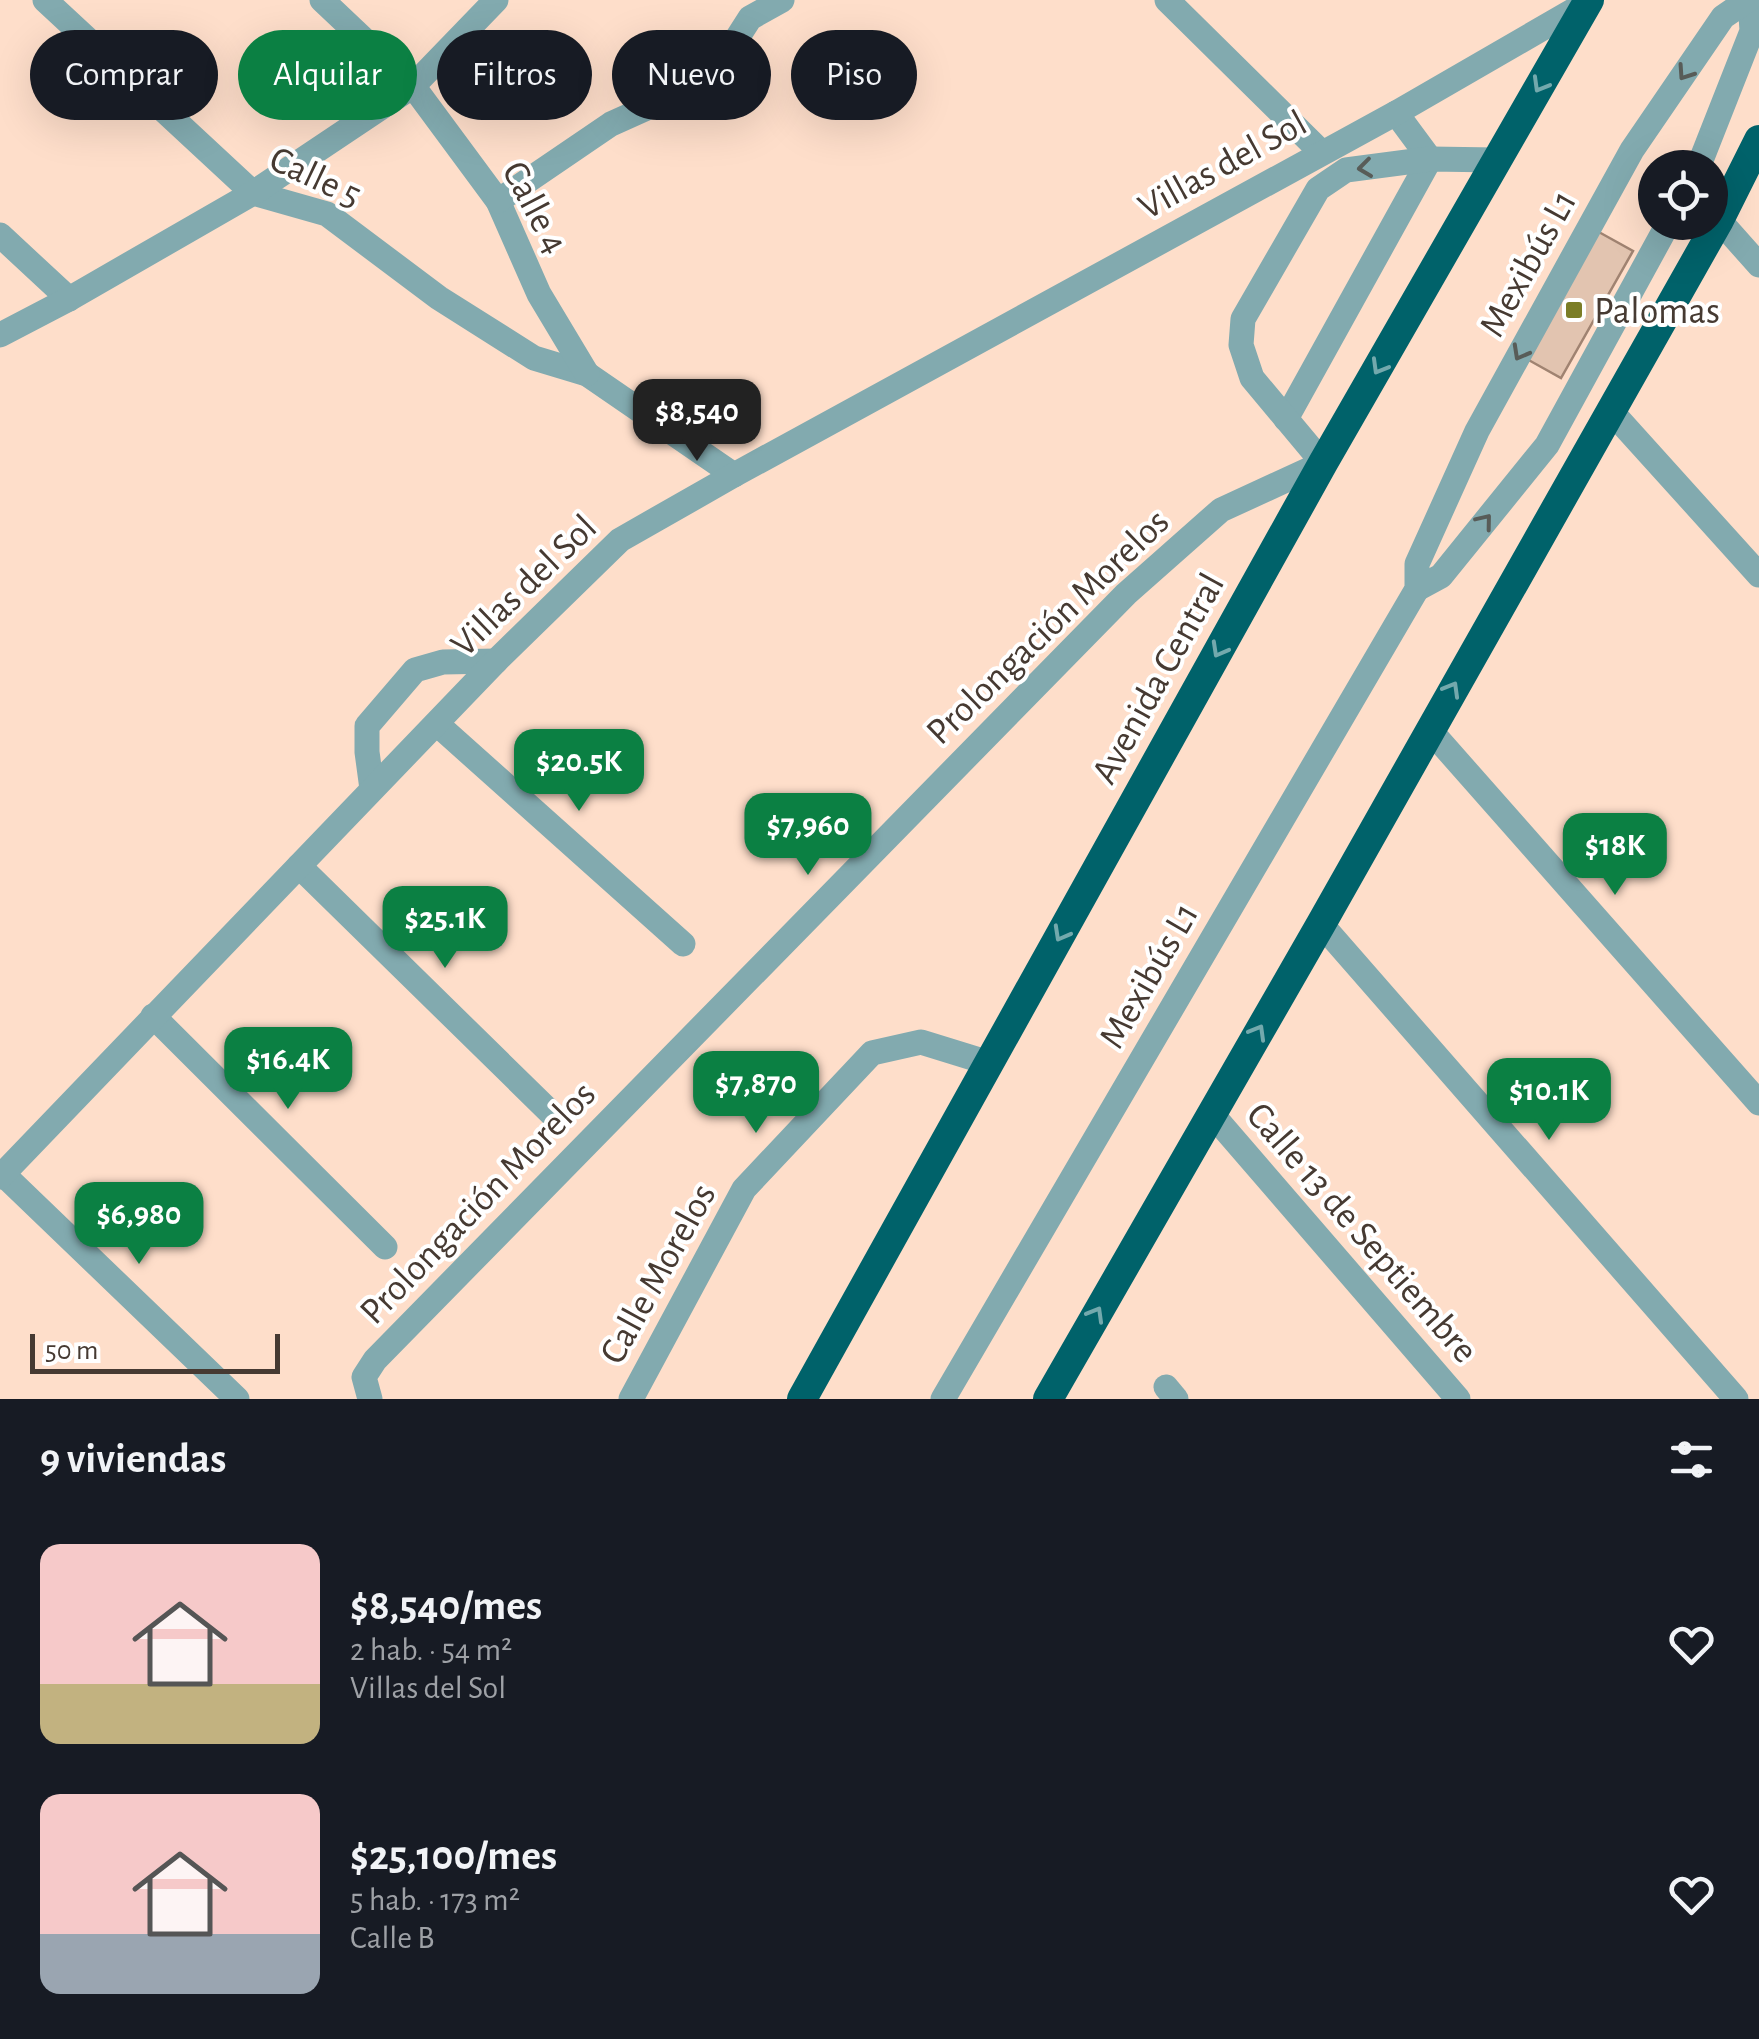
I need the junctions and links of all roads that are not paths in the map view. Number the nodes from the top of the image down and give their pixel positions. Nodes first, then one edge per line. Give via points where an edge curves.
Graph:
1 (46, 0) edge
2 (322, 0) edge
3 (496, 0) edge
4 (782, 0) edge
5 (1749, 0) edge
6 (1588, 1) edge
7 (1177, 4) edge
8 (353, 30) edge
9 (417, 81) edge
10 (417, 93) edge
11 (1396, 113) junction
12 (361, 120) edge
13 (1759, 140) edge
14 (1705, 150) edge
15 (1321, 152) junction
16 (1430, 159) junction
17 (1496, 160) junction
18 (253, 193) junction
19 (498, 200) junction
20 (1728, 202) edge
21 (1728, 230) edge
22 (0, 235) edge
23 (1659, 240) edge
24 (1708, 240) edge
25 (1759, 266) edge
26 (69, 299) junction
27 (0, 335) edge
28 (587, 374) junction
29 (1610, 410) junction
30 (1286, 419) junction
31 (1324, 463) junction
32 (734, 475) junction
33 (1759, 575) edge
34 (1416, 588) junction
35 (496, 661) junction
36 (438, 724) junction
37 (1429, 729) junction
38 (372, 789) junction
39 (299, 866) junction
40 (1321, 924) junction
41 (683, 944) dead end
42 (153, 1016) junction
43 (989, 1062) junction
44 (1759, 1103) edge
45 (1212, 1113) junction
46 (553, 1115) dead end
47 (2, 1176) edge
48 (385, 1247) dead end
49 (236, 1399) edge
50 (370, 1399) edge
51 (631, 1399) edge
52 (802, 1399) edge
53 (943, 1399) edge
54 (1048, 1399) edge
55 (1458, 1399) edge
56 (1736, 1399) edge

1 - 18 street, Calle 5
2 - 8 street, Calle 4
3 - 9 street
4 - 19 street via 750,18 711,79 611,124
5 - 14 street, Mexibús L1 via 1752,31
5 -> 34 street, Mexibús L1 via 1723,17 1632,150 1477,431 1417,564
6 - 11 street, Villas del Sol
6 -> 17 highway, Avenida Central
7 - 15 street
10 - 19 street, Calle 4
11 - 15 street, Villas del Sol
11 - 16 street
12 - 18 street
13 - 20 highway
15 - 32 street, Villas del Sol
16 - 17 street
16 - 30 street
16 -> 30 street via 1346,170 1318,189 1243,320 1240,345 1252,378
17 -> 31 highway, Avenida Central
18 - 26 street
18 - 28 street, Calle 5 via 327,214 534,358
19 - 28 street, Calle 4 via 540,294
21 - 25 street
22 - 26 street
34 -> 23 street, Mexibús L1 via 1441,576 1547,445
24 - 29 highway
26 - 27 street
28 - 32 street
29 - 33 street
37 -> 29 highway
30 - 31 street
31 -> 43 highway, Avenida Central
31 - 50 street, Prolongación Morelos via 1221,510 1126,594 375,1360 364,1377
32 - 35 street, Villas del Sol via 620,540
34 - 53 street, Mexibús L1
35 - 36 street, Villas del Sol
35 - 38 street via 415,670 367,726
36 - 38 street, Villas del Sol
36 - 41 street
37 - 40 highway
37 - 44 street
38 - 39 street, Villas del Sol
39 - 42 street, Villas del Sol
39 - 46 street
45 -> 40 highway
40 - 56 street
42 - 47 street, Villas del Sol
42 - 48 street
43 - 51 street, Calle Morelos via 921,1042 872,1052 744,1189
43 - 52 highway, Avenida Central
54 -> 45 highway
45 - 55 street, Calle 13 de Septiembre
47 - 49 street

